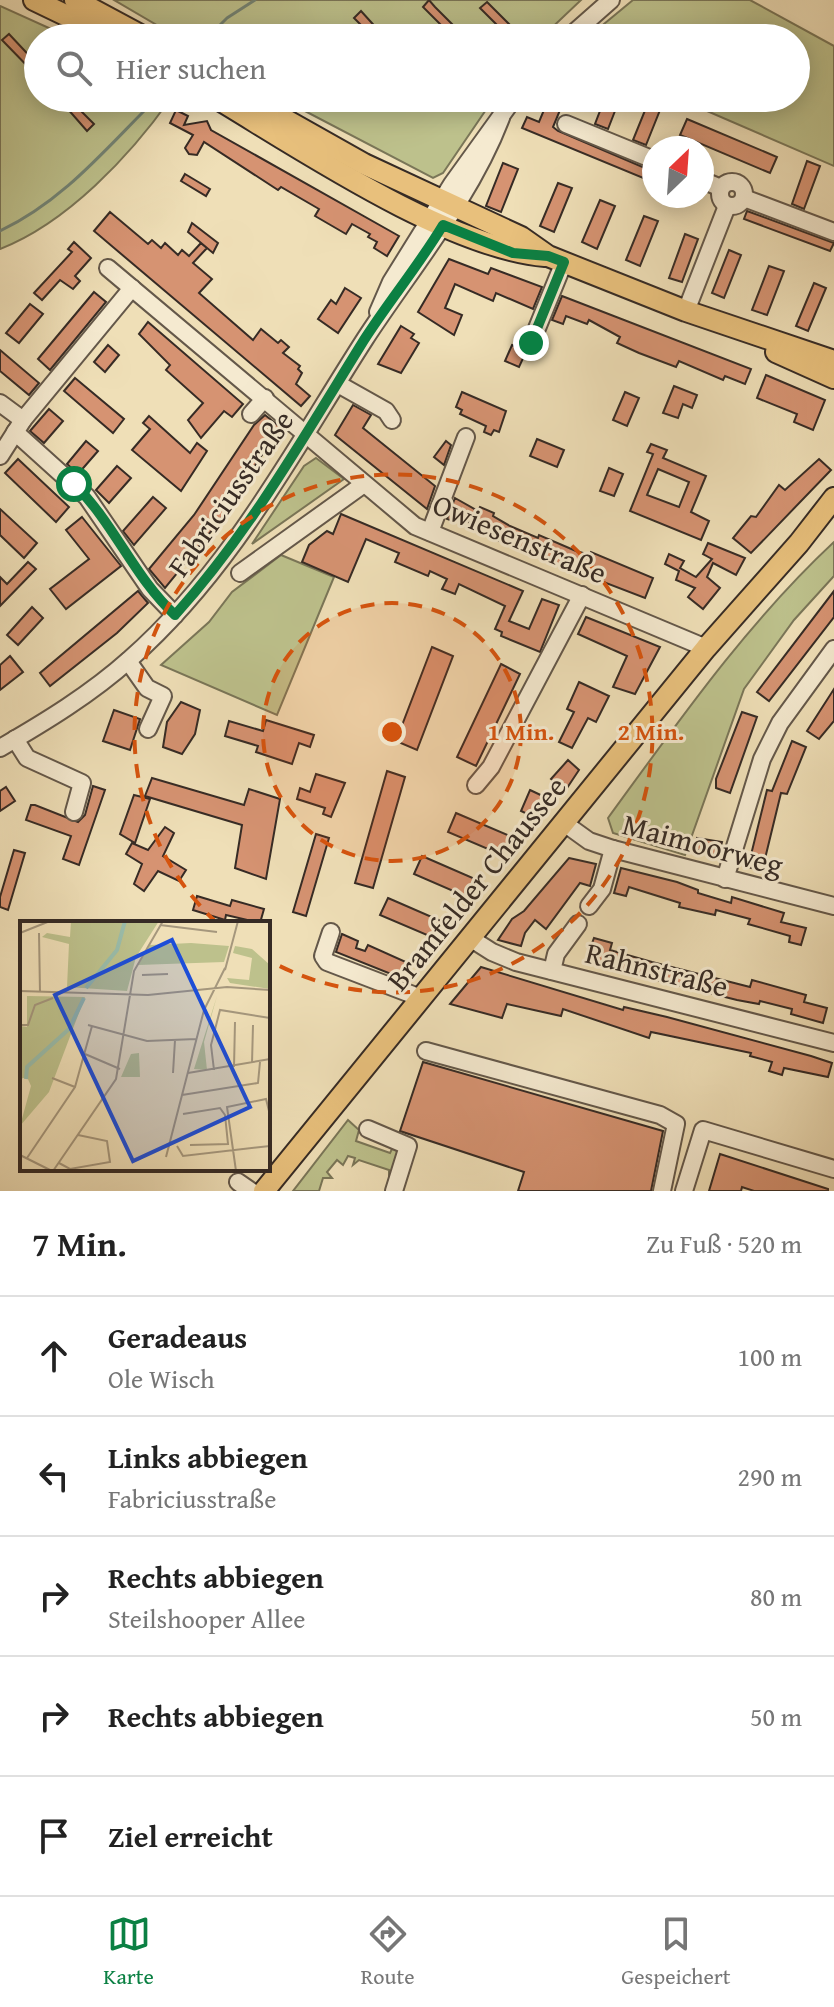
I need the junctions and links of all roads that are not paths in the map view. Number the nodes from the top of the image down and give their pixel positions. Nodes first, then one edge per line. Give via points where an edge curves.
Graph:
1 (34, 0) edge
2 (75, 0) edge
3 (611, 0) edge
4 (84, 24) edge
5 (120, 24) edge
6 (584, 24) edge
7 (241, 112) edge
8 (272, 112) edge
9 (505, 112) edge
10 (566, 124) dead end
11 (642, 155) edge
12 (714, 185) edge
13 (721, 188) junction
14 (744, 198) junction
15 (448, 204) junction
16 (727, 206) junction
17 (436, 222) junction
18 (834, 232) edge
19 (556, 259) junction
20 (108, 268) dead end
21 (132, 288) junction
22 (686, 311) junction
23 (531, 343) dead end
24 (834, 361) edge
25 (834, 378) edge
26 (338, 384) junction
27 (265, 398) junction
28 (0, 403) edge
29 (251, 414) dead end
30 (392, 420) dead end
31 (19, 426) junction
32 (308, 433) junction
33 (466, 437) dead end
34 (0, 456) edge
35 (364, 484) junction
36 (834, 498) edge
37 (834, 519) edge
38 (430, 532) junction
39 (799, 543) junction
40 (240, 573) dead end
41 (582, 595) junction
42 (175, 615) junction
43 (706, 648) junction
44 (834, 649) edge
45 (128, 661) junction
46 (148, 729) dead end
47 (15, 739) junction
48 (0, 748) edge
49 (476, 785) dead end
50 (74, 812) dead end
51 (564, 823) junction
52 (613, 849) junction
53 (725, 879) junction
54 (589, 906) dead end
55 (834, 906) edge
56 (578, 924) dead end
57 (331, 932) dead end
58 (470, 938) junction
59 (552, 971) junction
60 (421, 998) junction
61 (834, 1043) edge
62 (426, 1051) dead end
63 (368, 1129) dead end
64 (834, 1169) edge
65 (264, 1191) edge
66 (394, 1191) edge
67 (662, 1191) edge
68 (684, 1191) edge

1 - 4 main road
2 - 5 main road
3 - 6 street
7 - 17 main road
8 - 15 main road
9 - 15 street, Fabriciusstraße via 491,144
10 - 11 street
12 - 13 street
13 - 14 street via 727,182 739,183
13 - 16 street
14 - 16 street
14 - 18 street
15 - 17 street, Fabriciusstraße
15 - 19 main road
16 - 22 street
17 - 19 main road via 513,253
17 - 26 street, Fabriciusstraße via 391,282
19 - 22 main road
19 - 23 street
20 - 21 street, Owiesenstraße
21 - 27 street, Owiesenstraße
21 - 31 street
22 - 24 main road
22 - 25 main road
26 - 30 street via 386,411
26 - 32 street, Fabriciusstraße
27 - 29 street
27 - 32 street, Owiesenstraße
28 - 31 street
31 - 34 street
31 - 42 street via 87,497 150,589
32 - 35 street, Owiesenstraße
32 - 42 street, Fabriciusstraße via 235,542
33 - 38 street
35 - 38 street, Owiesenstraße
35 - 40 street, Fabriciusstraße
36 - 39 main road, Bramfelder Chaussee
37 - 39 main road, Bramfelder Chaussee
38 - 41 street, Owiesenstraße
39 - 43 main road, Bramfelder Chaussee
41 - 43 street, Owiesenstraße
41 - 49 street via 491,767
42 - 45 street, Fabriciusstraße
43 - 51 main road, Bramfelder Chaussee
44 - 53 street via 780,723 762,759
45 - 46 street via 147,688 163,696
45 - 47 street, Fabriciusstraße
47 - 48 street, Fabriciusstraße
47 - 50 street via 27,758 82,783
51 - 52 street, Maimoorweg via 589,841
51 - 58 main road, Bramfelder Chaussee
52 - 53 street, Maimoorweg
52 - 54 street via 602,889
53 - 55 street, Maimoorweg
56 - 59 street via 556,954
57 - 60 street via 323,956 327,962
58 - 59 street, Rahnstraße via 492,952
58 - 60 main road, Bramfelder Chaussee
59 - 61 street, Rahnstraße
60 - 65 main road, Bramfelder Chaussee
62 - 67 street via 660,1115 676,1124
63 - 66 street via 408,1146
64 - 68 street via 703,1130

